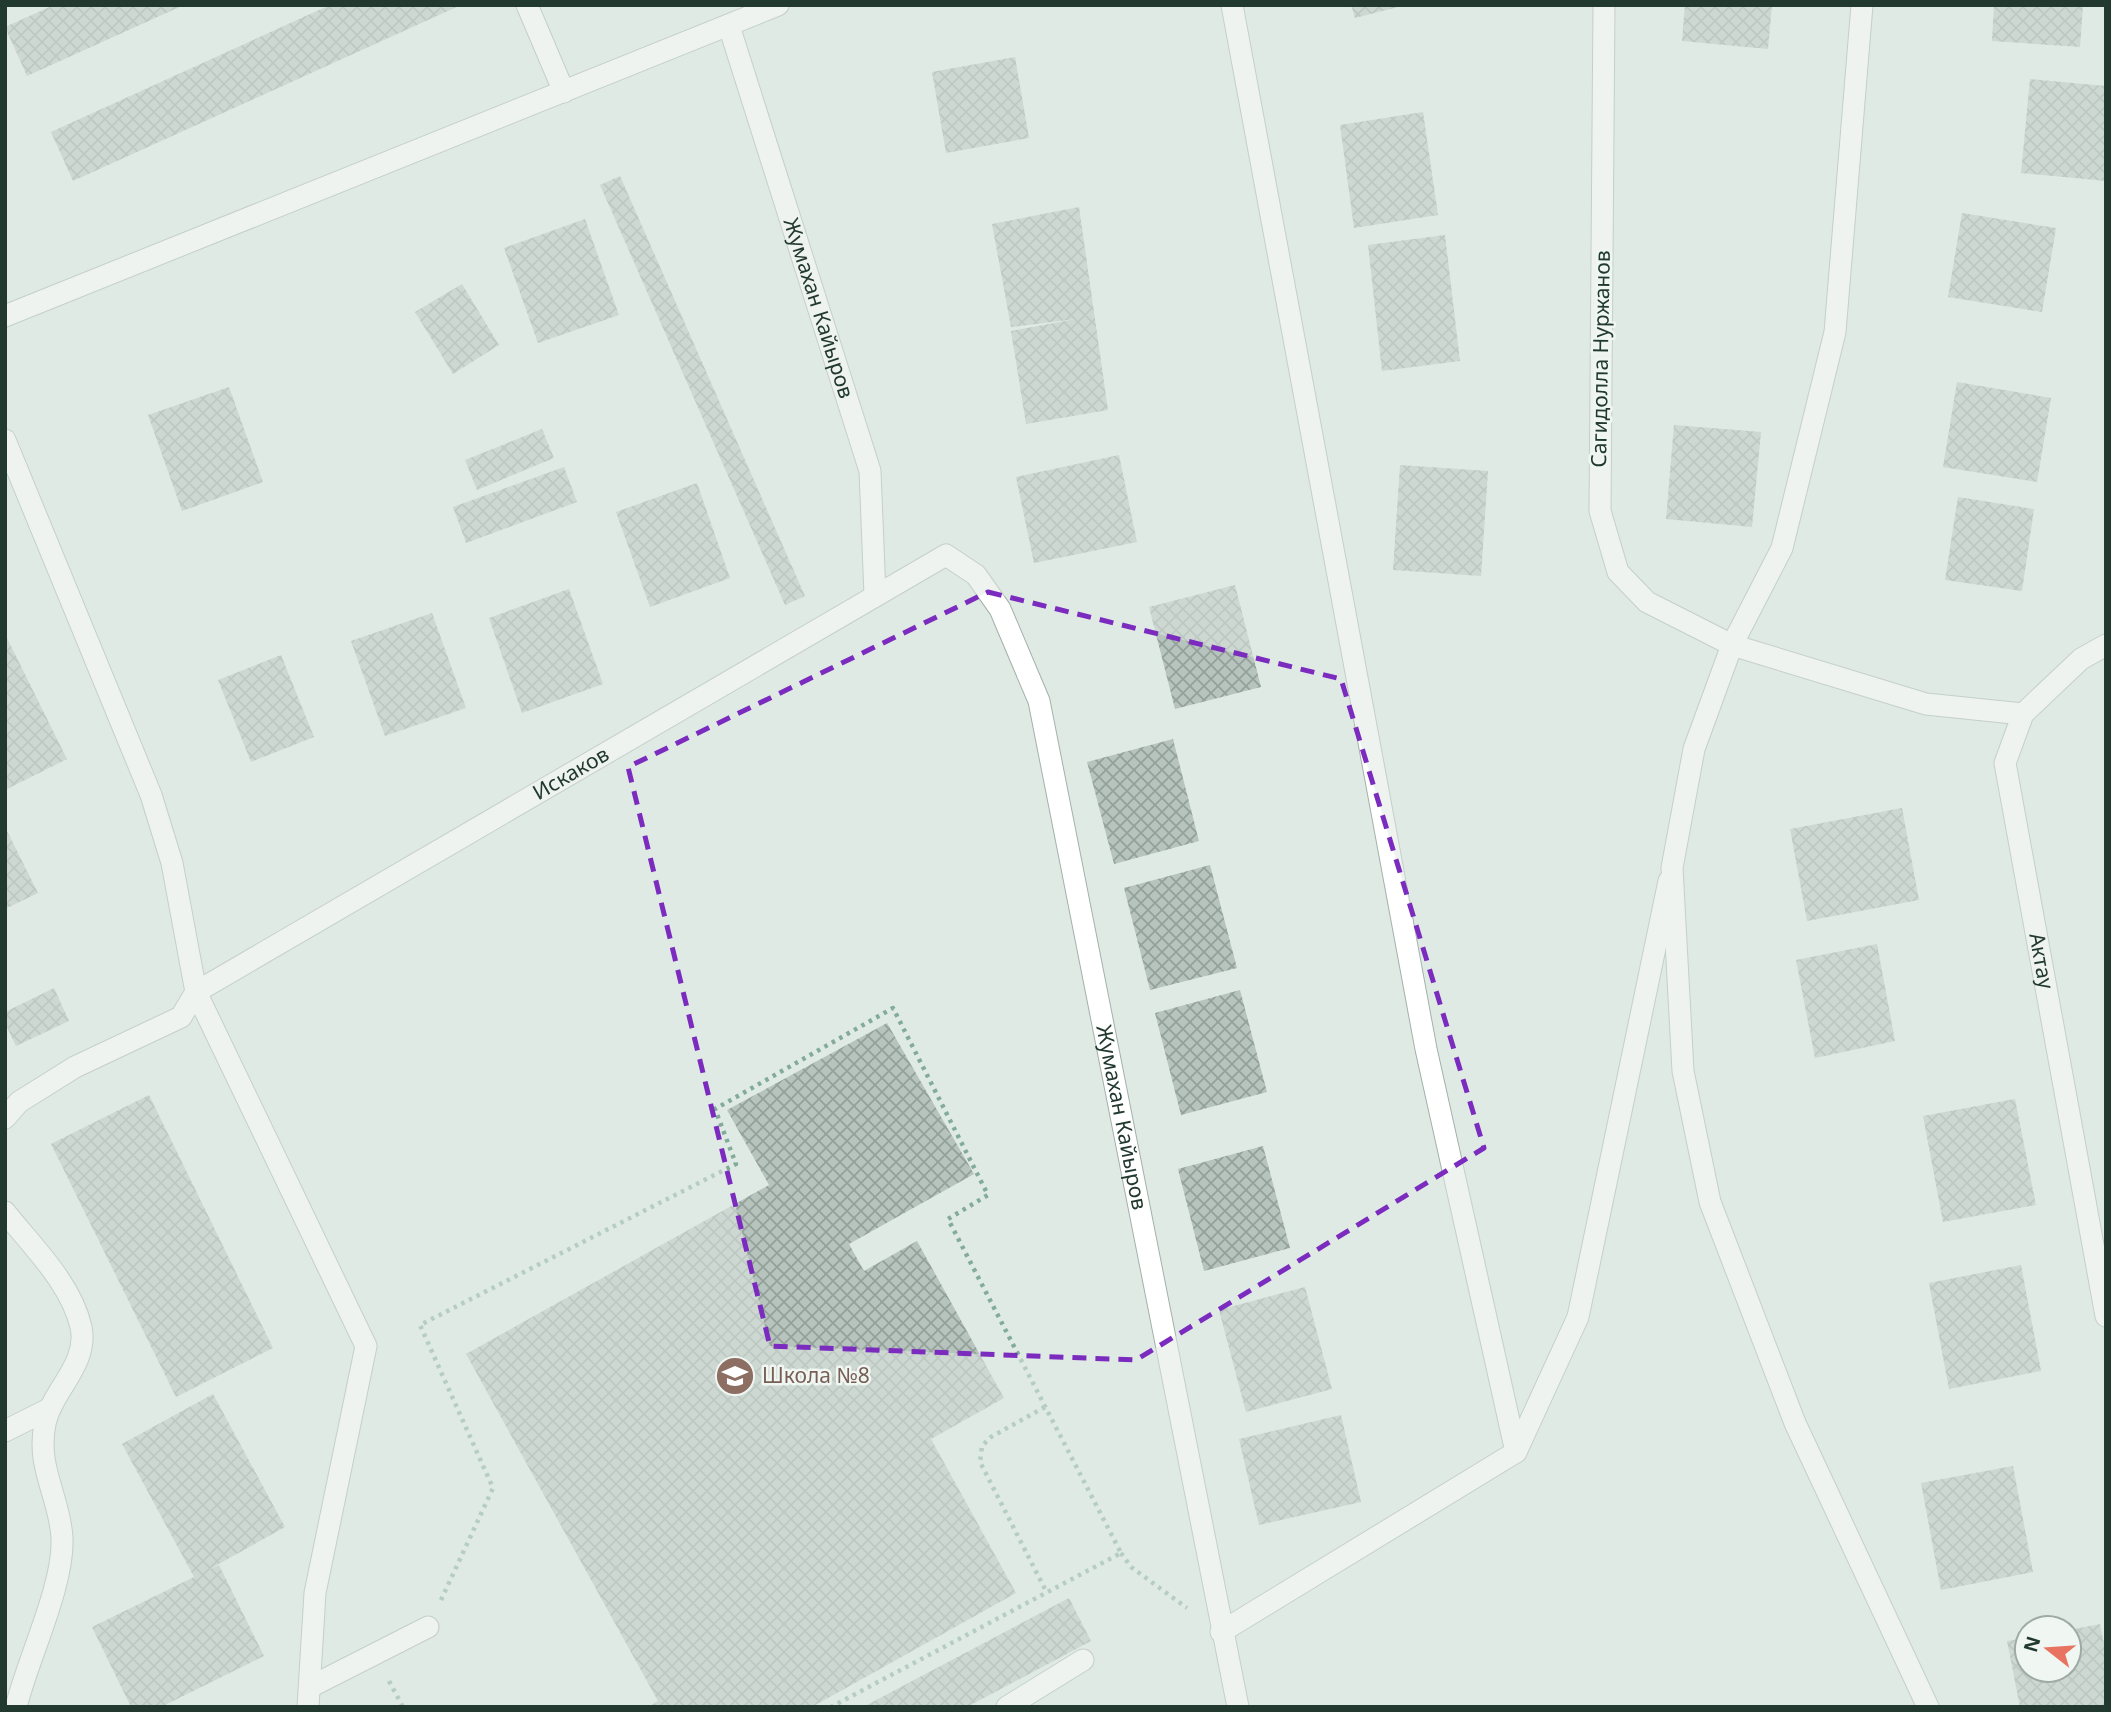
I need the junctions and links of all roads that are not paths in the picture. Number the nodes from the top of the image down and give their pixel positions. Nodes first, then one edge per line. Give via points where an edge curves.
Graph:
1 (527, 5) edge
2 (778, 5) edge
3 (1232, 5) edge
4 (1604, 5) edge
5 (1862, 5) edge
6 (729, 26) junction
7 (564, 92) junction
8 (5, 316) edge
9 (5, 440) edge
10 (946, 555) joint
11 (875, 595) junction
12 (1732, 645) junction
13 (2106, 646) edge
14 (2023, 714) junction
15 (1672, 868) junction
16 (196, 992) junction
17 (5, 1118) edge
18 (5, 1212) edge
19 (2106, 1316) edge
20 (49, 1409) junction
21 (5, 1431) edge
22 (1516, 1452) junction
23 (428, 1627) road end
24 (1222, 1632) junction
25 (1083, 1660) dead end
26 (309, 1697) edge
27 (16, 1707) edge
28 (1007, 1707) edge
29 (1238, 1707) edge
30 (1928, 1707) edge

1 - 7 street
2 - 6 street
3 - 22 street via 1426,1049
4 - 12 street, Сагидолла Нуржанов via 1600,510 1618,572 1647,602
5 - 12 street via 1835,332 1782,548
6 - 7 street
6 - 11 street, Жумахан Кайыров via 870,471
7 - 8 street
9 - 16 street via 151,795 172,863
10 - 11 street, Искаков
10 - 24 street, Жумахан Кайыров via 976,576 1000,609 1039,701
11 - 16 street, Искаков
12 - 14 street, Сагидолла Нуржанов via 1926,704
12 - 15 street via 1693,749
13 - 14 street, Актау via 2081,659
14 - 19 street, Актау via 2005,764
15 - 22 street via 1578,1317
15 - 30 street via 1683,1070 1710,1202 1795,1423
16 - 17 street via 181,1017 75,1067 19,1102
16 - 26 street via 366,1346 315,1593
18 - 20 street via 66,1290 81,1326 79,1355
20 - 21 street
20 - 27 street via 43,1461 59,1514 60,1564
22 - 24 street
23 - 26 street
24 - 29 street, Жумахан Кайыров
25 - 28 street

